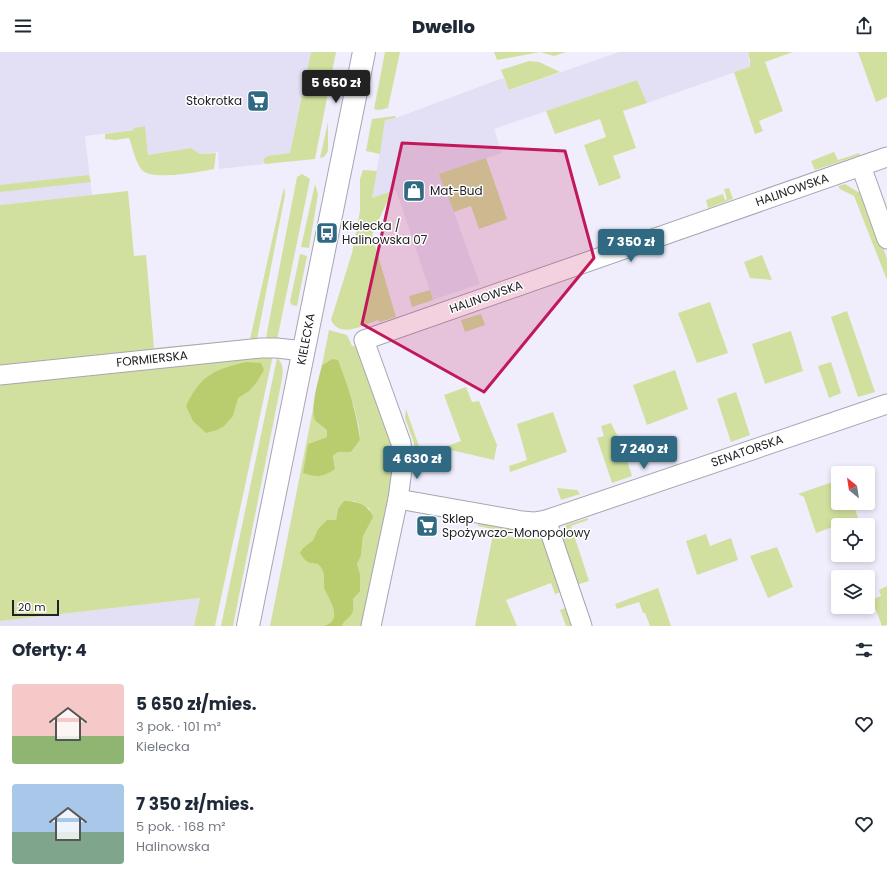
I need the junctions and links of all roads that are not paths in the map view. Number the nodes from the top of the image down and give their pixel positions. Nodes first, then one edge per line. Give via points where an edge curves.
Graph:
1 (364, 52) edge
2 (887, 157) edge
3 (861, 166) junction
4 (887, 238) edge
5 (303, 351) junction
6 (0, 375) edge
7 (887, 404) edge
8 (398, 499) junction
9 (546, 520) junction
10 (248, 626) edge
11 (371, 626) edge
12 (582, 626) edge

1 - 5 main road, KIELECKA
2 - 3 street, HALINOWSKA
3 - 4 street
3 - 8 street, HALINOWSKA via 364,340 401,443 403,462
5 - 6 street, FORMIERSKA via 262,348
5 - 10 main road, KIELECKA
7 - 9 street, SENATORSKA
8 - 9 street, SENATORSKA via 522,521
8 - 11 street, HALINOWSKA
9 - 12 street

